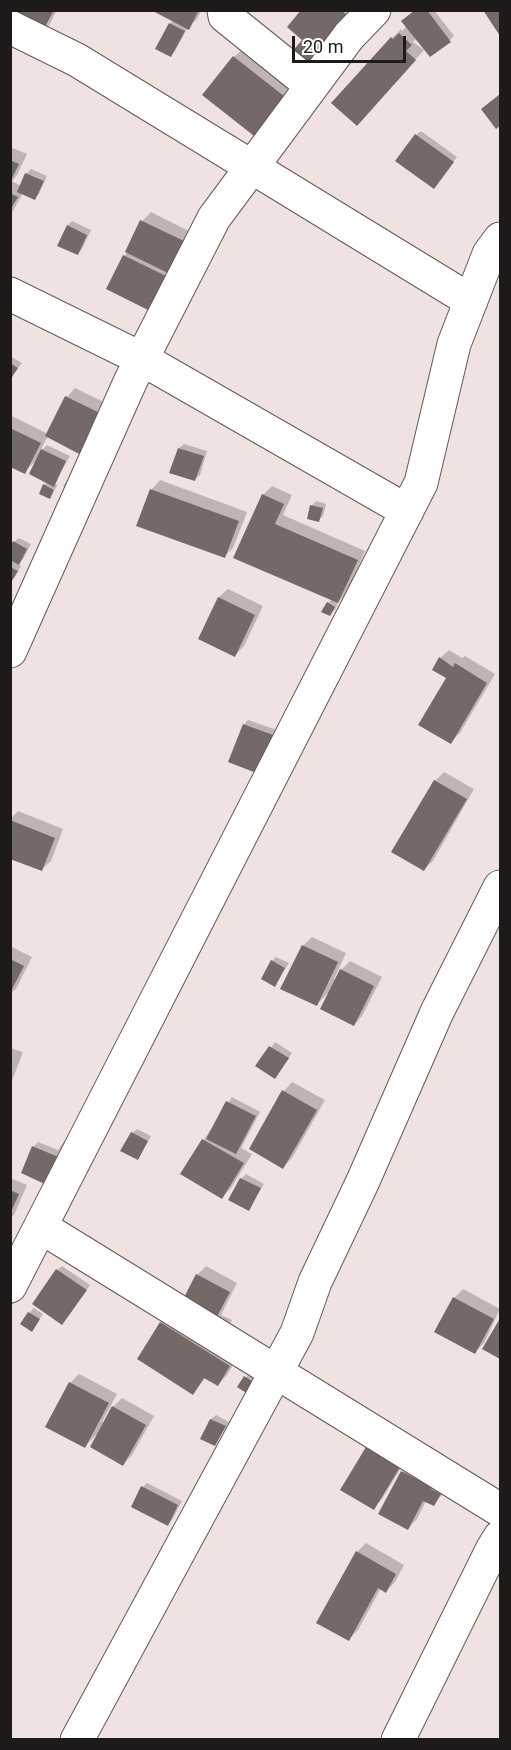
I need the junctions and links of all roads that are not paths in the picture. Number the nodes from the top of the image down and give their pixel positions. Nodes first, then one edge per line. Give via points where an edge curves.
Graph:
1 (224, 10) edge
2 (374, 10) edge
3 (10, 27) edge
4 (312, 86) junction
5 (252, 167) junction
6 (501, 239) edge
7 (10, 294) edge
8 (471, 301) junction
9 (142, 359) junction
10 (407, 511) junction
11 (10, 651) edge
12 (501, 887) edge
13 (41, 1227) junction
14 (10, 1286) edge
15 (276, 1371) junction
16 (501, 1510) edge
17 (501, 1537) edge
18 (77, 1740) edge
19 (398, 1740) edge

1 - 4 street via 225,16
2 - 4 street
3 - 5 street via 77,60
4 - 5 street
5 - 8 street
5 - 9 street via 214,218
6 - 8 street via 489,255
7 - 9 street
8 - 10 street via 454,344 421,483
9 - 10 street
9 - 11 street
10 - 13 street
12 - 15 street via 437,1012 315,1282 297,1333
13 - 14 street
13 - 15 street
15 - 16 street
15 - 18 street
17 - 19 street

